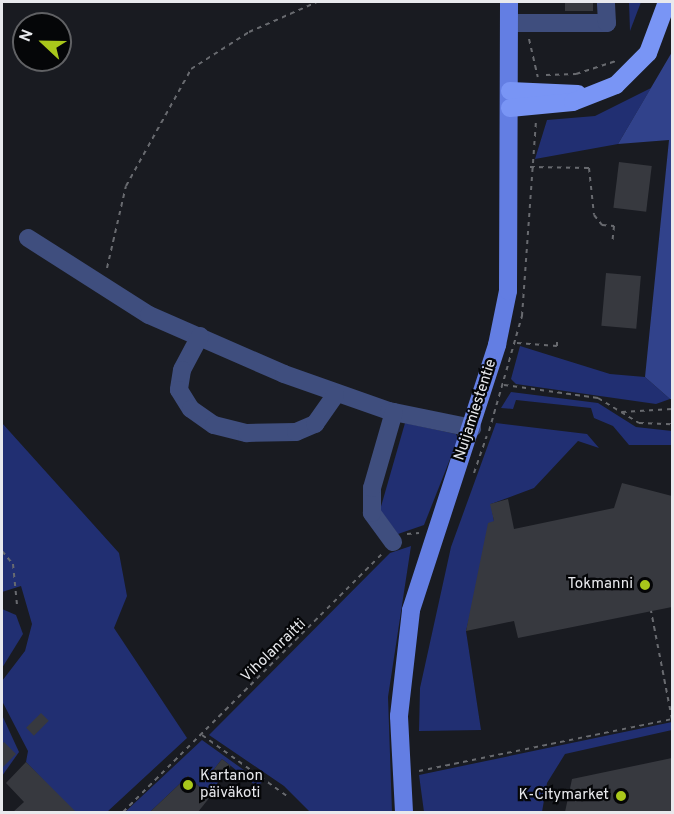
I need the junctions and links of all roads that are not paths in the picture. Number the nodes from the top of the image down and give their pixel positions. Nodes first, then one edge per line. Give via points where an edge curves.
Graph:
1 (509, 2) edge
2 (606, 2) edge
3 (667, 2) edge
4 (509, 23) junction
5 (510, 100) junction
6 (28, 238) dead end
7 (200, 336) junction
8 (335, 395) junction
9 (394, 412) junction
10 (472, 428) junction
11 (393, 542) road end
12 (404, 813) edge

1 - 4 main road, Nuijamiestentie
2 - 4 lane via 607,23
3 - 5 highway via 648,53 634,71 603,91 573,102
4 - 5 main road, Nuijamiestentie
5 - 10 main road, Nuijamiestentie via 508,291
6 - 7 lane via 103,288
7 - 8 lane
7 - 8 lane via 182,370 179,390 191,409 214,425 248,433 296,432 315,424
8 - 9 lane
9 - 10 lane
9 - 11 lane via 372,488 372,513
10 - 12 main road, Nuijamiestentie via 411,610 401,675

